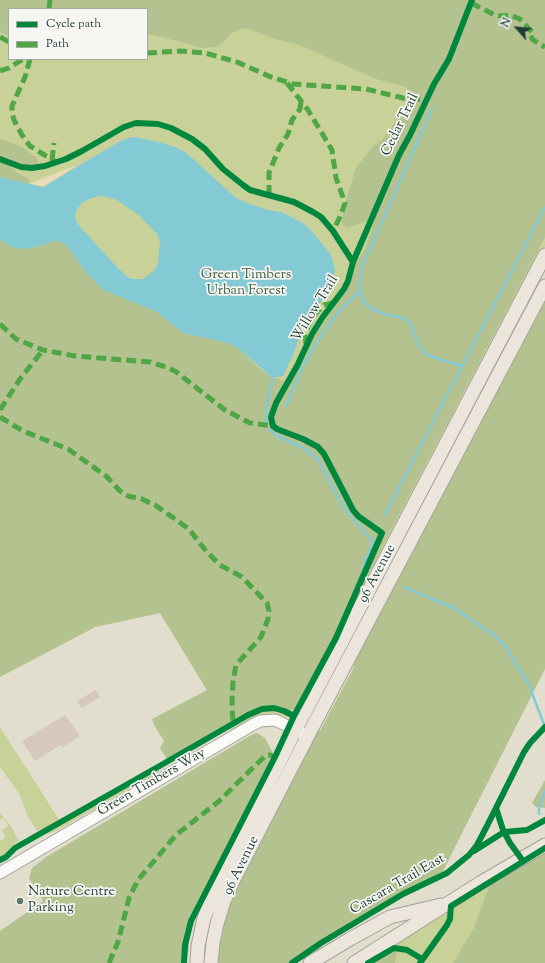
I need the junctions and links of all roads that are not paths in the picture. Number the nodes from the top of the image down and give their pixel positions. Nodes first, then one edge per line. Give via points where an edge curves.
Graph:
1 (545, 255) edge
2 (545, 286) edge
3 (296, 729) junction
4 (308, 736) junction
5 (545, 845) edge
6 (0, 873) edge
7 (452, 901) junction
8 (198, 963) edge
9 (211, 963) edge
10 (310, 963) edge
11 (354, 963) edge

1 - 3 main road, 96 Avenue
2 - 4 main road, 96 Avenue
3 - 4 street, Green Timbers Way
3 - 6 street, Green Timbers Way via 279,721 260,721
3 - 8 main road, 96 Avenue via 208,904 200,931
4 - 9 main road, 96 Avenue via 224,901 213,943
5 - 7 main road
7 - 10 main road via 390,917
7 - 11 main road

